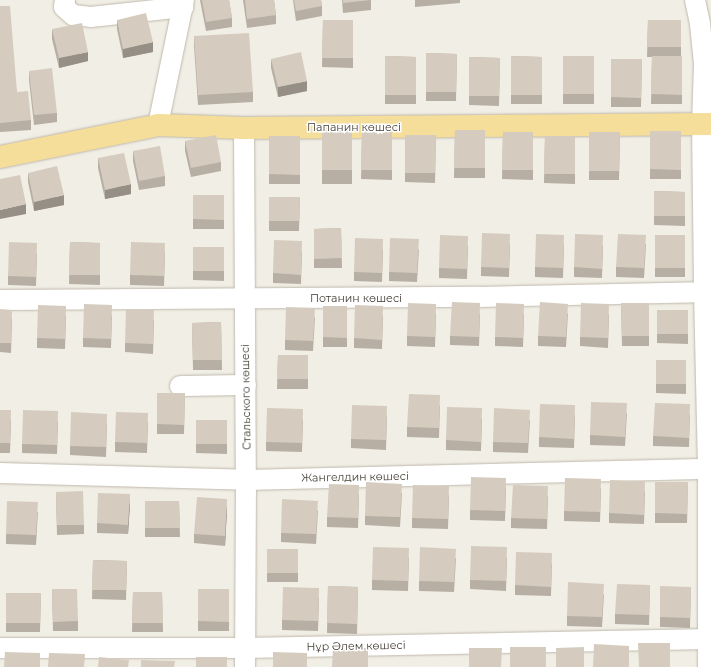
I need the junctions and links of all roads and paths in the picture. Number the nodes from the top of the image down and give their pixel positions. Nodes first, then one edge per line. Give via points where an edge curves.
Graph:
1 (65, 0) edge
2 (700, 1) edge
3 (184, 3) edge
4 (158, 124) junction
5 (707, 124) edge
6 (244, 128) junction
7 (0, 157) edge
8 (707, 292) edge
9 (244, 298) junction
10 (0, 300) edge
11 (246, 385) junction
12 (180, 386) dead end
13 (710, 469) edge
14 (0, 473) edge
15 (246, 480) junction
16 (709, 639) edge
17 (0, 648) edge
18 (245, 658) edge
19 (708, 667) edge

1 - 3 street via 64,7 73,15 91,17
2 - 5 street
3 - 4 street
4 - 6 main road, Папанин көшесі
4 - 7 main road, Папанин көшесі
5 - 6 main road, Папанин көшесі
5 - 8 street
6 - 9 street, Стальского көшесі
8 - 9 street, Потанин көшесі via 478,298
8 - 13 street
9 - 10 street, Потанин көшесі
9 - 11 street, Стальского көшесі
11 - 12 street
11 - 15 street, Стальского көшесі
13 - 15 street, Жангелдин көшесі
13 - 16 street
14 - 15 street, Жангелдин көшесі
15 - 18 street, Стальского көшесі
16 - 18 street, Нұр Әлем көшесі
16 - 19 street
17 - 18 street, Нұр Әлем көшесі

